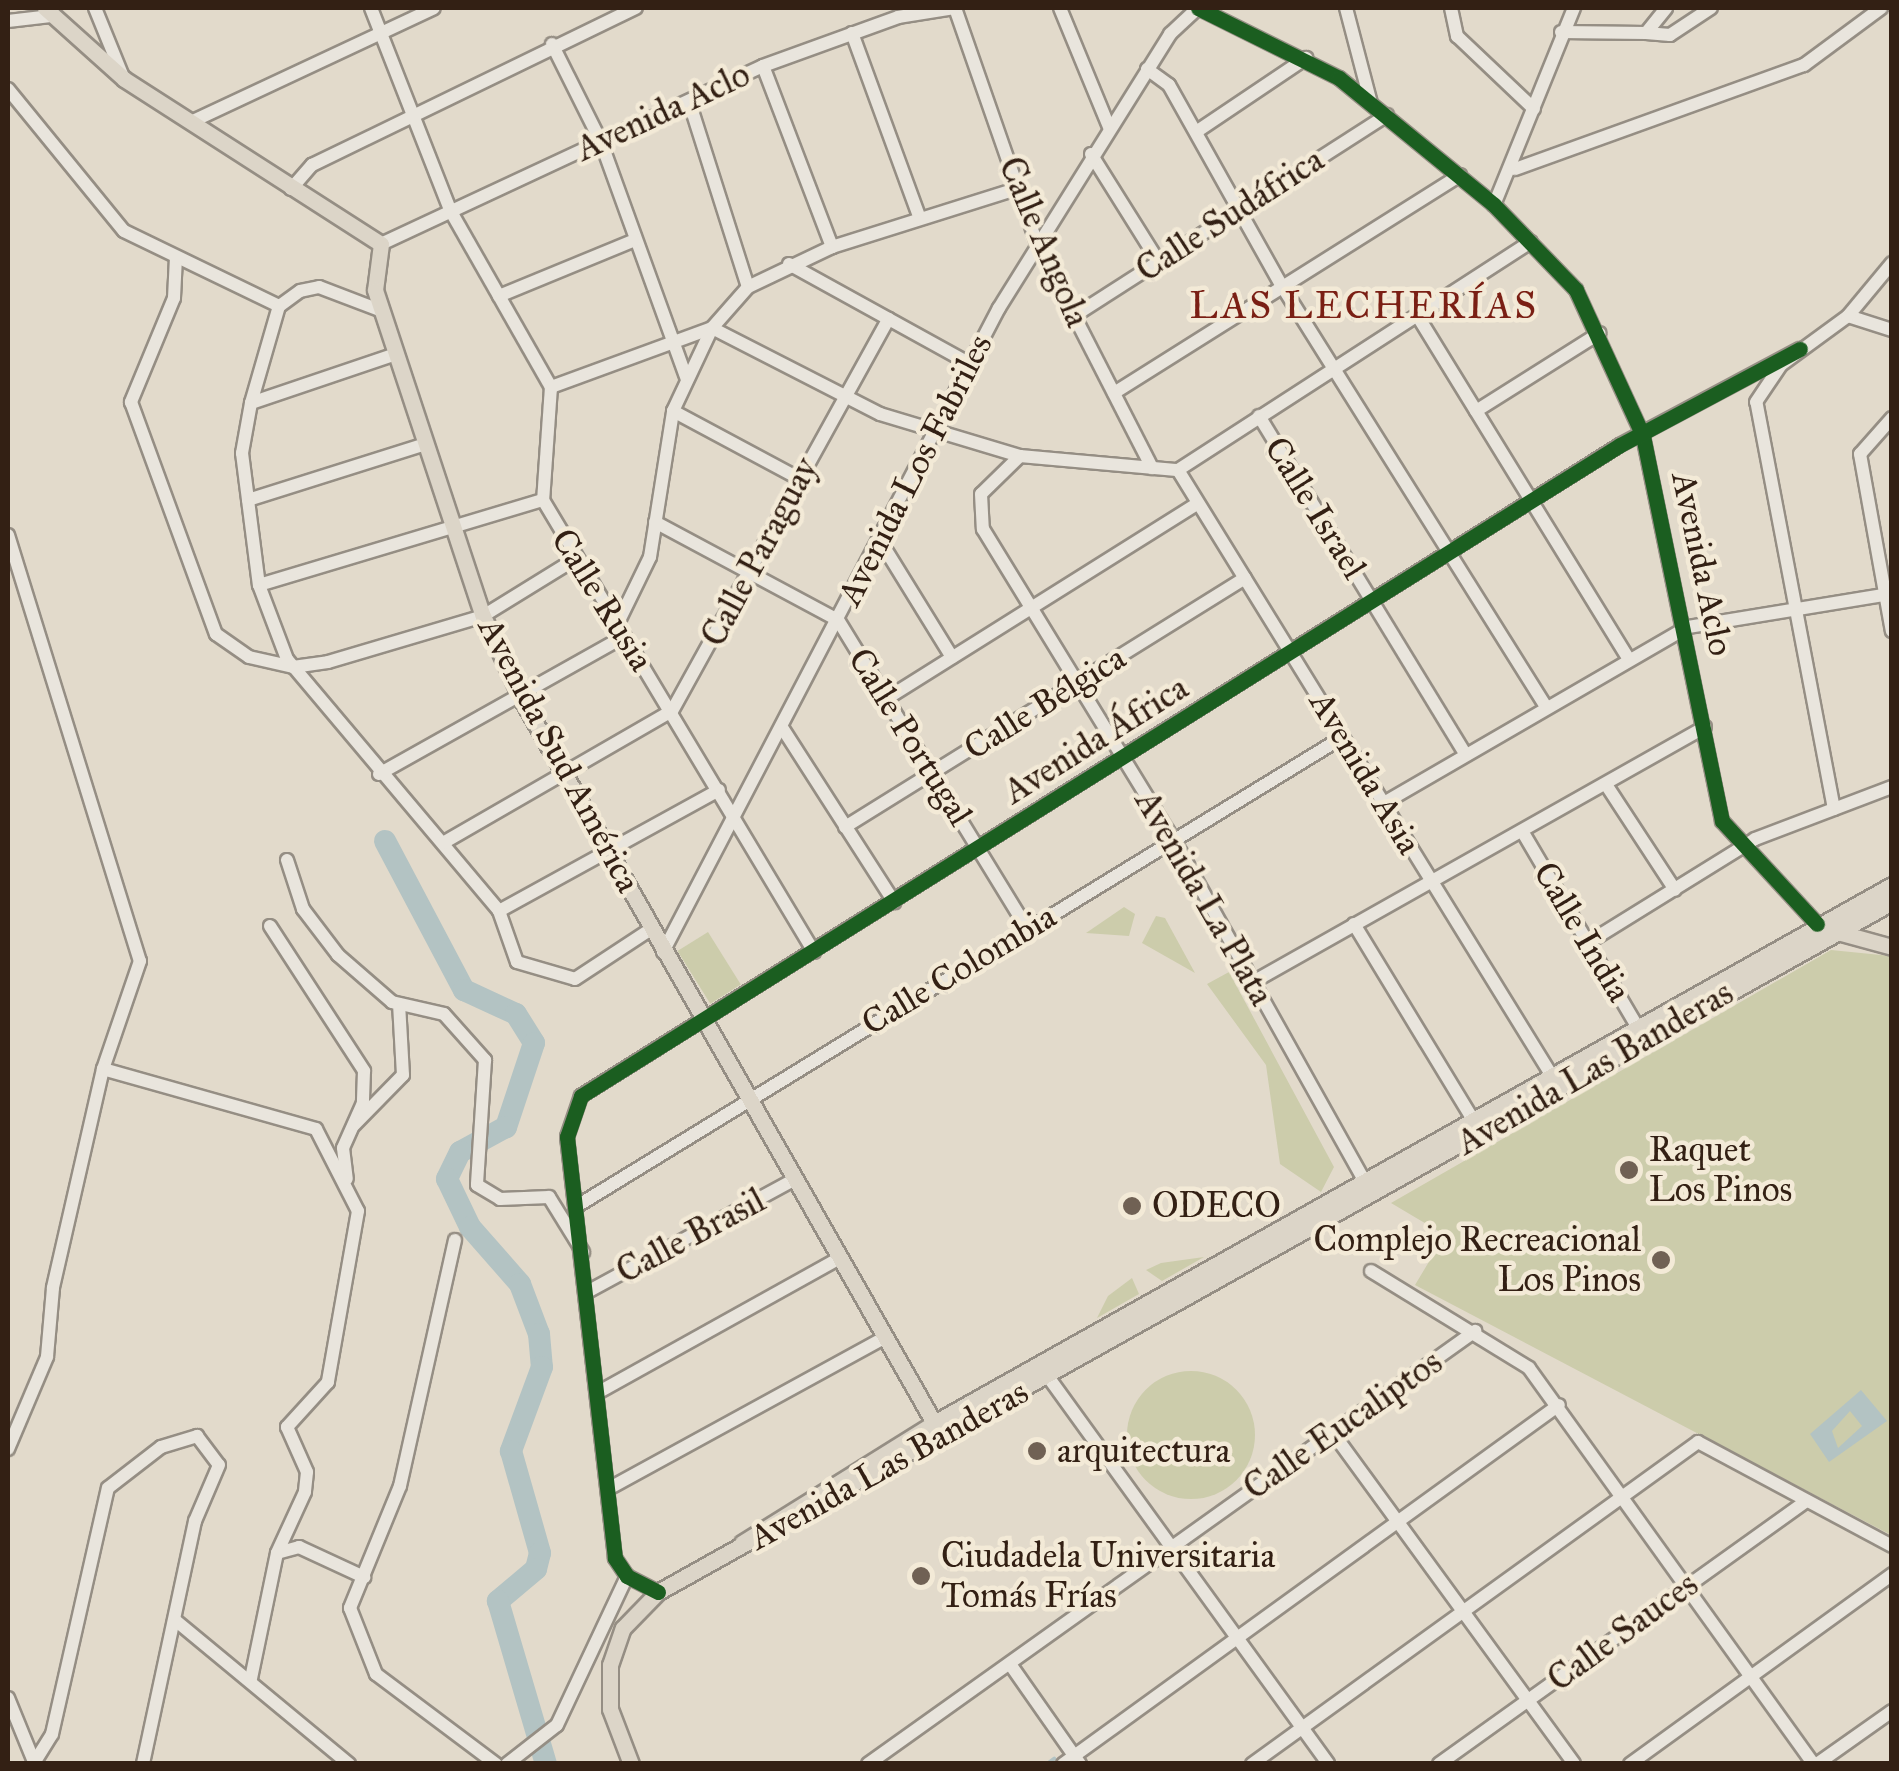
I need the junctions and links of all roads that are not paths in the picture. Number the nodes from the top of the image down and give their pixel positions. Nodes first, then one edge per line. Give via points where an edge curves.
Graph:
1 (95, 8) edge
2 (371, 8) edge
3 (434, 8) edge
4 (636, 8) edge
5 (955, 8) edge
6 (1060, 8) edge
7 (1198, 8) edge
8 (1346, 8) edge
9 (1451, 8) edge
10 (1574, 8) edge
11 (1666, 8) edge
12 (1710, 8) edge
13 (1881, 8) edge
14 (48, 12) edge
15 (8, 21) edge
16 (382, 31) junction
17 (1561, 32) junction
18 (852, 33) junction
19 (1646, 33) junction
20 (552, 44) junction
21 (1306, 58) junction
22 (763, 66) junction
23 (1147, 69) junction
24 (124, 79) junction
25 (8, 89) edge
26 (689, 101) junction
27 (1371, 103) junction
28 (1534, 109) junction
29 (412, 115) junction
30 (1387, 115) junction
31 (192, 122) junction
32 (1109, 127) junction
33 (1196, 132) junction
34 (601, 142) junction
35 (1091, 154) junction
36 (1516, 169) junction
37 (1460, 175) junction
38 (292, 188) junction
39 (1016, 189) junction
40 (1494, 205) junction
41 (1239, 207) junction
42 (450, 210) junction
43 (919, 216) junction
44 (636, 240) junction
45 (1531, 242) junction
46 (381, 244) junction
47 (1037, 244) junction
48 (832, 247) junction
49 (176, 257) junction
50 (1158, 260) junction
51 (789, 264) junction
52 (1891, 266) edge
53 (1282, 286) junction
54 (748, 287) junction
55 (499, 296) junction
56 (279, 306) junction
57 (382, 310) junction
58 (1417, 315) junction
59 (1074, 316) junction
60 (1848, 316) junction
61 (888, 319) junction
62 (712, 328) junction
63 (1892, 330) edge
64 (1600, 333) junction
65 (671, 342) junction
66 (1800, 349) junction
67 (396, 354) junction
68 (970, 364) junction
69 (1336, 368) junction
70 (688, 380) junction
71 (551, 388) junction
72 (1114, 393) junction
73 (842, 397) junction
74 (251, 402) junction
75 (672, 411) junction
76 (1476, 411) junction
77 (1259, 416) junction
78 (1892, 418) edge
79 (938, 426) junction
80 (1643, 436) junction
81 (426, 444) junction
82 (1020, 456) junction
83 (1152, 468) junction
84 (1178, 470) junction
85 (800, 479) junction
86 (248, 500) junction
87 (543, 500) junction
88 (1530, 502) junction
89 (1198, 503) junction
90 (655, 522) junction
91 (454, 528) junction
92 (8, 534) edge
93 (880, 539) junction
94 (1451, 553) junction
95 (572, 561) junction
96 (749, 576) junction
97 (1244, 578) junction
98 (259, 585) junction
99 (1884, 594) junction
100 (1374, 602) junction
101 (1031, 606) junction
102 (1792, 607) junction
103 (483, 616) junction
104 (838, 620) junction
105 (1688, 627) junction
106 (1892, 631) edge
107 (620, 632) junction
108 (1291, 652) junction
109 (952, 656) junction
110 (1629, 660) junction
111 (293, 667) junction
112 (1078, 682) junction
113 (521, 698) junction
114 (886, 698) junction
115 (1545, 706) junction
116 (672, 712) junction
117 (1705, 727) junction
118 (783, 729) junction
119 (1343, 737) junction
120 (1465, 754) junction
121 (1125, 760) junction
122 (932, 773) junction
123 (379, 774) junction
124 (564, 777) junction
125 (1607, 786) junction
126 (1892, 787) edge
127 (719, 790) junction
128 (1384, 804) junction
129 (1834, 809) junction
130 (734, 817) junction
131 (846, 827) junction
132 (1525, 836) junction
133 (1175, 842) junction
134 (443, 843) junction
135 (980, 849) junction
136 (1740, 849) junction
137 (610, 854) junction
138 (287, 860) dead end
139 (1433, 884) junction
140 (1892, 886) edge
141 (1675, 890) junction
142 (894, 902) junction
143 (1892, 902) edge
144 (499, 911) junction
145 (1354, 924) junction
146 (1817, 924) junction
147 (270, 926) dead end
148 (1027, 928) junction
149 (651, 929) junction
150 (1834, 932) junction
151 (1589, 942) junction
152 (1892, 947) edge
153 (663, 952) junction
154 (814, 952) junction
155 (1253, 982) junction
156 (399, 1004) junction
157 (702, 1021) junction
158 (1638, 1028) junction
159 (103, 1070) junction
160 (1552, 1076) junction
161 (745, 1100) junction
162 (1473, 1120) junction
163 (348, 1130) junction
164 (792, 1181) junction
165 (1368, 1188) junction
166 (348, 1191) junction
167 (577, 1206) junction
168 (455, 1240) dead end
169 (583, 1252) junction
170 (838, 1259) junction
171 (1371, 1271) dead end
172 (589, 1291) junction
173 (1475, 1331) junction
174 (884, 1338) junction
175 (1049, 1378) junction
176 (599, 1392) junction
177 (1560, 1405) junction
178 (937, 1429) junction
179 (1333, 1433) junction
180 (8, 1449) edge
181 (608, 1489) junction
182 (1621, 1496) junction
183 (1807, 1501) junction
184 (1399, 1520) junction
185 (1892, 1546) edge
186 (1171, 1547) junction
187 (277, 1553) junction
188 (1892, 1574) edge
189 (627, 1576) junction
190 (364, 1577) junction
191 (1686, 1586) junction
192 (658, 1592) junction
193 (1463, 1612) junction
194 (175, 1620) junction
195 (1237, 1637) junction
196 (1010, 1664) junction
197 (1751, 1674) junction
198 (251, 1679) junction
199 (8, 1698) edge
200 (1529, 1700) junction
201 (1892, 1711) edge
202 (1302, 1727) junction
203 (1072, 1761) edge
204 (342, 1762) edge
205 (34, 1763) edge
206 (143, 1764) edge
207 (496, 1764) edge
208 (508, 1764) edge
209 (631, 1764) edge
210 (868, 1764) edge
211 (1252, 1764) edge
212 (1328, 1764) edge
213 (1439, 1764) edge
214 (1574, 1764) edge
215 (1630, 1764) edge
216 (1816, 1764) edge

1 - 24 street
2 - 16 street
3 - 16 street
4 - 20 street
5 - 18 street, Avenida Aclo
5 - 39 street, Calle Angola
6 - 32 street
7 - 21 street, Avenida Aclo
7 - 23 street, Avenida Los Fabriles
8 - 27 street
9 - 28 street via 1458,36
10 - 17 street
11 - 19 street
12 - 19 street via 1670,35
13 - 36 street via 1804,65
14 - 15 street
14 - 24 main road
16 - 29 street
16 - 31 street via 268,94
17 - 19 street
17 - 28 street
18 - 22 street, Avenida Aclo
18 - 43 street
20 - 29 street
20 - 34 street
21 - 27 street, Avenida Aclo
21 - 33 street
22 - 26 street, Avenida Aclo
22 - 48 street
23 - 32 street, Avenida Los Fabriles
23 - 33 street via 1169,85
24 - 31 main road
25 - 49 street via 124,232
26 - 34 street, Avenida Aclo
26 - 54 street
27 - 30 street, Avenida Aclo
28 - 36 street
29 - 38 street via 312,165
29 - 42 street
30 - 37 street, Avenida Aclo
30 - 41 street, Calle Sudáfrica
31 - 38 main road
32 - 35 street, Avenida Los Fabriles
33 - 41 street
34 - 42 street, Avenida Aclo
34 - 44 street
35 - 47 street, Avenida Los Fabriles
35 - 50 street
36 - 40 street
37 - 40 street, Avenida Aclo
37 - 53 street
38 - 46 main road
39 - 43 street
39 - 47 street, Calle Angola
40 - 45 street, Avenida Aclo
41 - 50 street, Calle Sudáfrica
41 - 53 street
42 - 46 street, Avenida Aclo
42 - 55 street
43 - 48 street
44 - 55 street
44 - 65 street
45 - 58 street
45 - 64 street, Avenida Aclo
46 - 57 main road, Avenida Sud América via 375,290
47 - 59 street, Calle Angola
47 - 68 street, Avenida Los Fabriles
48 - 51 street
49 - 56 street
49 - 111 street via 174,298 131,402 216,634 249,656
50 - 59 street, Calle Sudáfrica
51 - 54 street
51 - 61 street
52 - 60 street
53 - 69 street
53 - 72 street
54 - 62 street
55 - 71 street
56 - 57 street via 319,288
56 - 74 street
57 - 67 main road, Avenida Sud América
58 - 69 street
58 - 76 street
59 - 72 street, Calle Angola
60 - 63 street
60 - 66 street
61 - 68 street
61 - 73 street, Calle Paraguay
62 - 65 street
62 - 70 street
62 - 73 street
64 - 76 street
64 - 80 street, Avenida Aclo
65 - 70 street
65 - 71 street
66 - 80 street, Avenida África
66 - 102 street via 1756,402
67 - 74 street
67 - 81 main road, Avenida Sud América
68 - 79 street, Avenida Los Fabriles
69 - 77 street
69 - 94 street
70 - 75 street
71 - 87 street, Calle Rusia
72 - 83 street, Calle Angola
73 - 79 street
73 - 85 street, Calle Paraguay
74 - 86 street via 242,453
75 - 85 street
75 - 90 street
76 - 88 street
77 - 84 street
77 - 100 street, Calle Israel
78 - 99 street via 1860,454
79 - 82 street
79 - 93 street, Avenida Los Fabriles
80 - 88 street, Avenida África
80 - 105 street, Avenida Aclo
81 - 86 street
81 - 91 main road, Avenida Sud América
82 - 83 street
82 - 101 street, Avenida La Plata via 980,494 980,513
83 - 84 street
84 - 89 street, Avenida Asia
85 - 96 street, Calle Paraguay
86 - 98 street
87 - 91 street
87 - 95 street, Calle Rusia
88 - 94 street, Avenida África
88 - 110 street
89 - 97 street, Avenida Asia
89 - 101 street
90 - 96 street, Calle Portugal
90 - 107 street
91 - 98 street
91 - 103 main road, Avenida Sud América
92 - 159 street via 86,808 140,961
93 - 104 street, Avenida Los Fabriles
93 - 109 street
94 - 100 street, Avenida África
94 - 115 street
95 - 103 street
95 - 107 street, Calle Rusia
96 - 104 street, Calle Portugal
96 - 116 street, Calle Paraguay
97 - 108 street, Avenida Asia
97 - 112 street, Calle Bélgica
98 - 111 street
99 - 102 street
99 - 106 street
100 - 108 street, Avenida África
100 - 120 street, Calle Israel
101 - 109 street
101 - 112 street, Avenida La Plata
102 - 105 street
102 - 129 street
103 - 111 street
103 - 113 main road, Avenida Sud América
104 - 114 street, Calle Portugal
104 - 118 street, Avenida Los Fabriles
105 - 110 street
105 - 117 street, Avenida Aclo
107 - 113 street
107 - 116 street, Calle Rusia
108 - 119 street, Avenida Asia
108 - 121 street, Avenida África
109 - 114 street
110 - 115 street
111 - 123 street
112 - 121 street, Avenida La Plata
112 - 122 street, Calle Bélgica
113 - 123 street
113 - 124 main road, Avenida Sud América
114 - 122 street, Calle Portugal
115 - 120 street
116 - 124 street, Calle Paraguay
116 - 127 street, Calle Rusia
117 - 125 street
117 - 136 street, Avenida Aclo via 1722,820
118 - 130 street, Avenida Los Fabriles
118 - 131 street
119 - 128 street, Avenida Asia
119 - 133 street, Calle Colombia
120 - 128 street
121 - 133 street, Avenida La Plata
121 - 135 street, Avenida África
122 - 131 street, Calle Bélgica
122 - 135 street, Calle Portugal
123 - 134 street
124 - 134 street, Calle Paraguay
124 - 137 main road, Avenida Sud América
125 - 132 street
125 - 141 street
126 - 129 street
127 - 130 street, Calle Rusia
127 - 137 street
128 - 139 street, Avenida Asia
129 - 136 street
130 - 153 street, Avenida Los Fabriles
130 - 154 street, Calle Rusia
131 - 142 street
132 - 139 street
132 - 151 street, Calle India
133 - 148 street, Calle Colombia
133 - 155 street, Avenida La Plata
134 - 144 street
135 - 142 street, Avenida África
135 - 148 street, Calle Portugal
136 - 141 street
136 - 146 street, Avenida Aclo
137 - 144 street
137 - 149 main road, Avenida Sud América
138 - 156 street via 303,909 338,956
139 - 145 street
139 - 160 street, Avenida Asia
140 - 146 main road, Avenida Las Banderas
141 - 151 street
142 - 154 street, Avenida África
143 - 150 main road, Avenida Las Banderas
144 - 149 street via 516,962 558,981
145 - 155 street
145 - 162 street
146 - 150 main road, Avenida Aclo
146 - 158 main road, Avenida Las Banderas
147 - 163 street via 357,1050 365,1092
148 - 161 street, Calle Colombia
149 - 153 main road, Avenida Sud América
150 - 152 main road, Avenida Aclo
150 - 165 main road, Avenida Las Banderas
151 - 158 street, Calle India
153 - 157 main road, Avenida Sud América
154 - 157 street, Avenida África
155 - 165 street, Avenida La Plata
156 - 163 street via 397,1090
156 - 169 street via 444,1014 484,1060 477,1185 500,1199 549,1197
157 - 161 main road, Avenida Sud América
157 - 167 street, Avenida África via 581,1096 568,1137
158 - 160 main road, Avenida Las Banderas
159 - 166 street via 316,1129
159 - 180 street via 53,1288 47,1357
160 - 162 main road, Avenida Las Banderas
161 - 164 main road, Avenida Sud América
161 - 167 street, Calle Colombia
162 - 165 main road, Avenida Las Banderas
163 - 166 street
164 - 170 main road, Avenida Sud América
164 - 172 street, Calle Brasil
165 - 175 main road, Avenida Las Banderas
165 - 178 main road, Avenida Las Banderas
166 - 187 street via 358,1211 353,1268 328,1382 287,1427 308,1472 295,1532
167 - 169 street
168 - 190 street via 430,1319 400,1486
169 - 172 street
170 - 174 main road, Avenida Sud América
170 - 176 street
171 - 173 street
172 - 176 street
173 - 177 street via 1529,1368
173 - 179 street, Calle Eucaliptos
174 - 178 main road, Avenida Sud América
174 - 181 street
175 - 178 main road, Avenida Las Banderas
175 - 186 street
176 - 181 street
177 - 182 street
177 - 184 street
178 - 192 main road, Avenida Las Banderas
179 - 184 street
179 - 186 street, Calle Eucaliptos
181 - 189 street via 615,1558
182 - 183 street via 1698,1442
182 - 191 street
182 - 193 street
183 - 185 street
183 - 191 street, Calle Sauces
184 - 193 street
184 - 195 street
186 - 195 street
186 - 196 street, Calle Eucaliptos
187 - 190 street via 299,1547
187 - 198 street
188 - 197 street
189 - 192 street
189 - 208 street via 548,1734 527,1742
190 - 207 street via 350,1590 350,1608 376,1674
191 - 197 street
191 - 200 street, Calle Sauces
192 - 209 main road, Avenida Las Banderas via 623,1628 610,1665 610,1709
193 - 200 street
193 - 202 street
194 - 198 street
194 - 205 street via 194,1520 218,1464 198,1436 161,1447 108,1488 52,1734
194 - 206 street
195 - 202 street
195 - 203 street
196 - 203 street
196 - 210 street, Calle Eucaliptos
197 - 215 street
197 - 216 street
198 - 204 street
199 - 205 street
200 - 213 street, Calle Sauces
200 - 214 street
201 - 216 street
202 - 211 street
202 - 212 street

